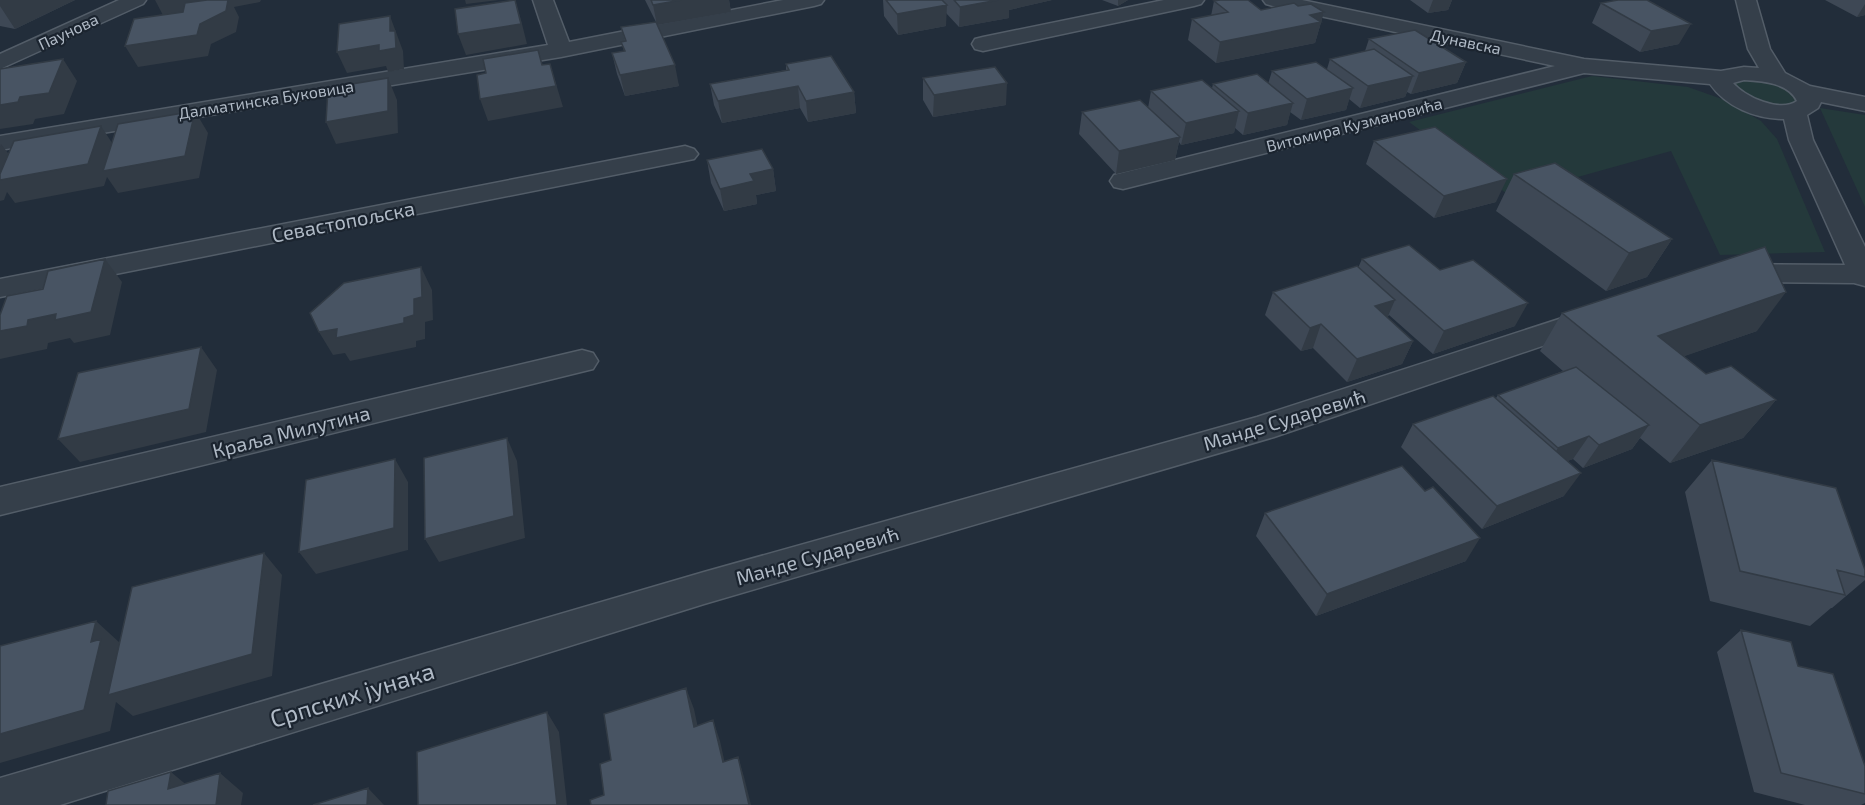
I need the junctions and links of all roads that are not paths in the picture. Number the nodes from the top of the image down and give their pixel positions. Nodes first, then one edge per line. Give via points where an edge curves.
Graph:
1 (136, 0) edge
2 (543, 0) edge
3 (814, 0) edge
4 (1194, 0) edge
5 (1273, 0) edge
6 (1746, 0) edge
7 (983, 44) dead end
8 (1759, 49) junction
9 (561, 50) junction
10 (0, 62) edge
11 (1584, 66) junction
12 (1777, 78) junction
13 (1730, 80) junction
14 (1802, 102) junction
15 (1864, 104) edge
16 (1762, 108) junction
17 (1801, 140) junction
18 (0, 143) edge
19 (685, 154) dead end
20 (1124, 181) dead end
21 (1864, 275) edge
22 (1706, 281) edge
23 (0, 288) edge
24 (1614, 311) edge
25 (582, 361) dead end
26 (0, 501) edge
27 (704, 588) joint
28 (0, 801) edge

1 - 10 street, Паунова
2 - 9 street
3 - 9 street, Далматинска Буковица
4 - 7 street
5 - 11 street, Дунавска
6 - 8 street
8 - 12 street
8 - 13 street
9 - 18 street, Далматинска Буковица
11 - 13 street, Дунавска
11 - 20 street, Витомира Кузмановића
12 - 13 street
12 - 14 street
13 - 16 street via 1733,97
14 - 15 street
14 - 16 street
14 - 17 street
16 - 17 street
17 - 21 street
19 - 23 street, Севастопољска
21 - 22 street via 1728,273
24 - 27 street, Манде Сударевић via 1262,428
25 - 26 street, Краља Милутина
27 - 28 street, Српских јунака

